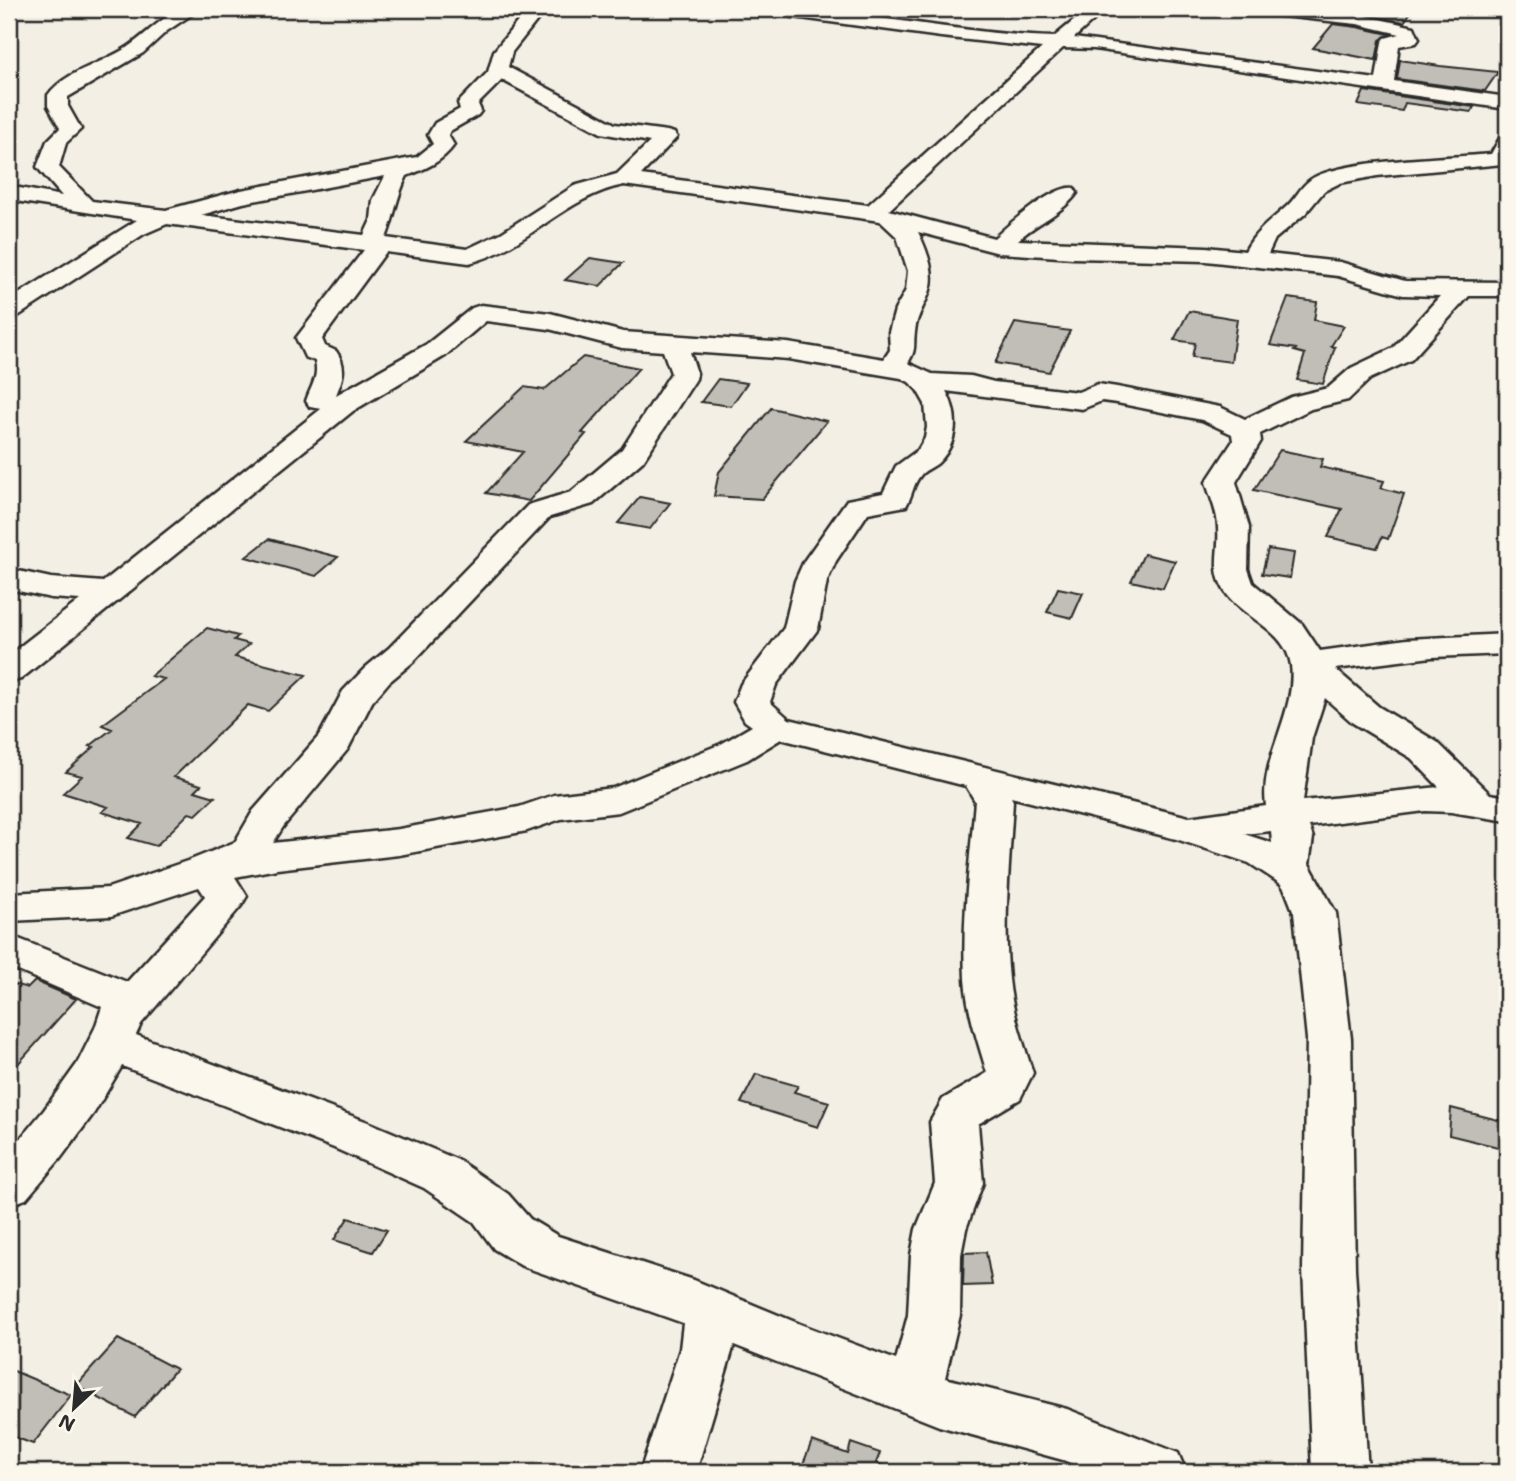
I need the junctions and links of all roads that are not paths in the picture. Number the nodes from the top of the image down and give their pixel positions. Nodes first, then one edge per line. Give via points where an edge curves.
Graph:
1 (191, 9) edge
2 (537, 9) edge
3 (771, 9) edge
4 (1098, 9) edge
5 (1262, 9) edge
6 (1324, 12) edge
7 (1058, 43) junction
8 (498, 68) junction
9 (1384, 85) junction
10 (1507, 103) edge
11 (1507, 142) edge
12 (424, 162) junction
13 (624, 179) junction
14 (897, 188) junction
15 (1066, 192) dead end
16 (9, 194) edge
17 (810, 202) junction
18 (85, 207) junction
19 (881, 214) junction
20 (164, 217) junction
21 (376, 244) junction
22 (999, 246) junction
23 (1254, 258) junction
24 (1462, 289) junction
25 (1507, 289) edge
26 (9, 312) edge
27 (674, 344) junction
28 (891, 370) junction
29 (927, 382) junction
30 (343, 405) junction
31 (1245, 430) junction
32 (9, 579) edge
33 (111, 593) junction
34 (1507, 644) edge
35 (1308, 664) junction
36 (9, 672) edge
37 (776, 727) junction
38 (980, 778) junction
39 (1493, 807) edge
40 (1288, 817) junction
41 (1187, 829) junction
42 (1288, 868) junction
43 (207, 869) junction
44 (9, 907) edge
45 (9, 950) edge
46 (117, 1030) junction
47 (9, 1185) edge
48 (711, 1310) junction
49 (914, 1392) junction
50 (668, 1472) edge
51 (1158, 1472) edge
52 (1340, 1472) edge

1 - 18 street via 137,49 58,95 58,106 71,129 57,141 48,167
2 - 8 street via 503,51
3 - 7 street
4 - 7 street
5 - 6 street
6 - 9 street via 1408,31 1410,39 1391,42
7 - 9 street via 1094,44
7 - 14 street
8 - 12 street via 498,74 468,103 471,111 442,127 438,135 444,145
8 - 13 street via 608,129 667,137
9 - 10 street
11 - 23 street via 1504,156 1496,160 1373,171 1321,183 1264,236
12 - 20 street via 241,197
12 - 21 street via 398,172 384,200
13 - 17 street
13 - 21 street via 590,185 495,248 469,256
14 - 17 street
14 - 19 street
15 - 22 street
16 - 18 street
17 - 19 street
18 - 20 street
19 - 22 street
19 - 28 street via 908,234 920,271 902,332 903,350
20 - 21 street
20 - 26 street via 136,229
21 - 30 street via 332,313 309,338 314,351 327,356 331,369 331,380 320,401
22 - 23 street
23 - 24 street via 1340,269 1403,288
24 - 25 street
24 - 31 street via 1400,355 1348,379 1338,394 1301,403
27 - 28 street via 809,354
27 - 30 street via 622,340 550,321 481,313 436,350
27 - 43 street via 683,379 633,456 582,498 539,511 356,699 335,741 267,820 249,850
28 - 29 street via 920,375
29 - 31 street via 1082,401 1098,392 1210,413
29 - 37 street via 941,408 935,447 925,461 907,471 895,500 858,506 820,561 801,629 755,691 752,702 758,713
30 - 33 street
31 - 35 street via 1247,441 1221,481 1234,527 1234,578 1238,587 1290,631
32 - 33 street via 51,589
33 - 36 street
34 - 35 street via 1413,648
35 - 39 street via 1366,715 1424,750
35 - 40 street via 1308,696 1284,791
37 - 38 street
37 - 43 street via 734,752 619,800 554,807 527,818 399,842
38 - 41 street
38 - 49 street via 994,809 986,912 988,980 1010,1073 1004,1086 960,1112 954,1122 959,1183 941,1229 934,1315
39 - 40 street via 1451,800 1403,801
40 - 41 street
40 - 42 street via 1293,838
41 - 42 street via 1263,854
42 - 52 street via 1306,890 1315,913 1329,1039 1329,1269
43 - 44 street via 111,902
43 - 46 street via 227,896 200,932 151,982
45 - 46 street via 120,997 125,1004
46 - 47 street via 41,1149
46 - 48 street via 441,1174 491,1208 512,1234 540,1251
48 - 49 street
48 - 50 street via 707,1349
49 - 51 street via 1067,1435

